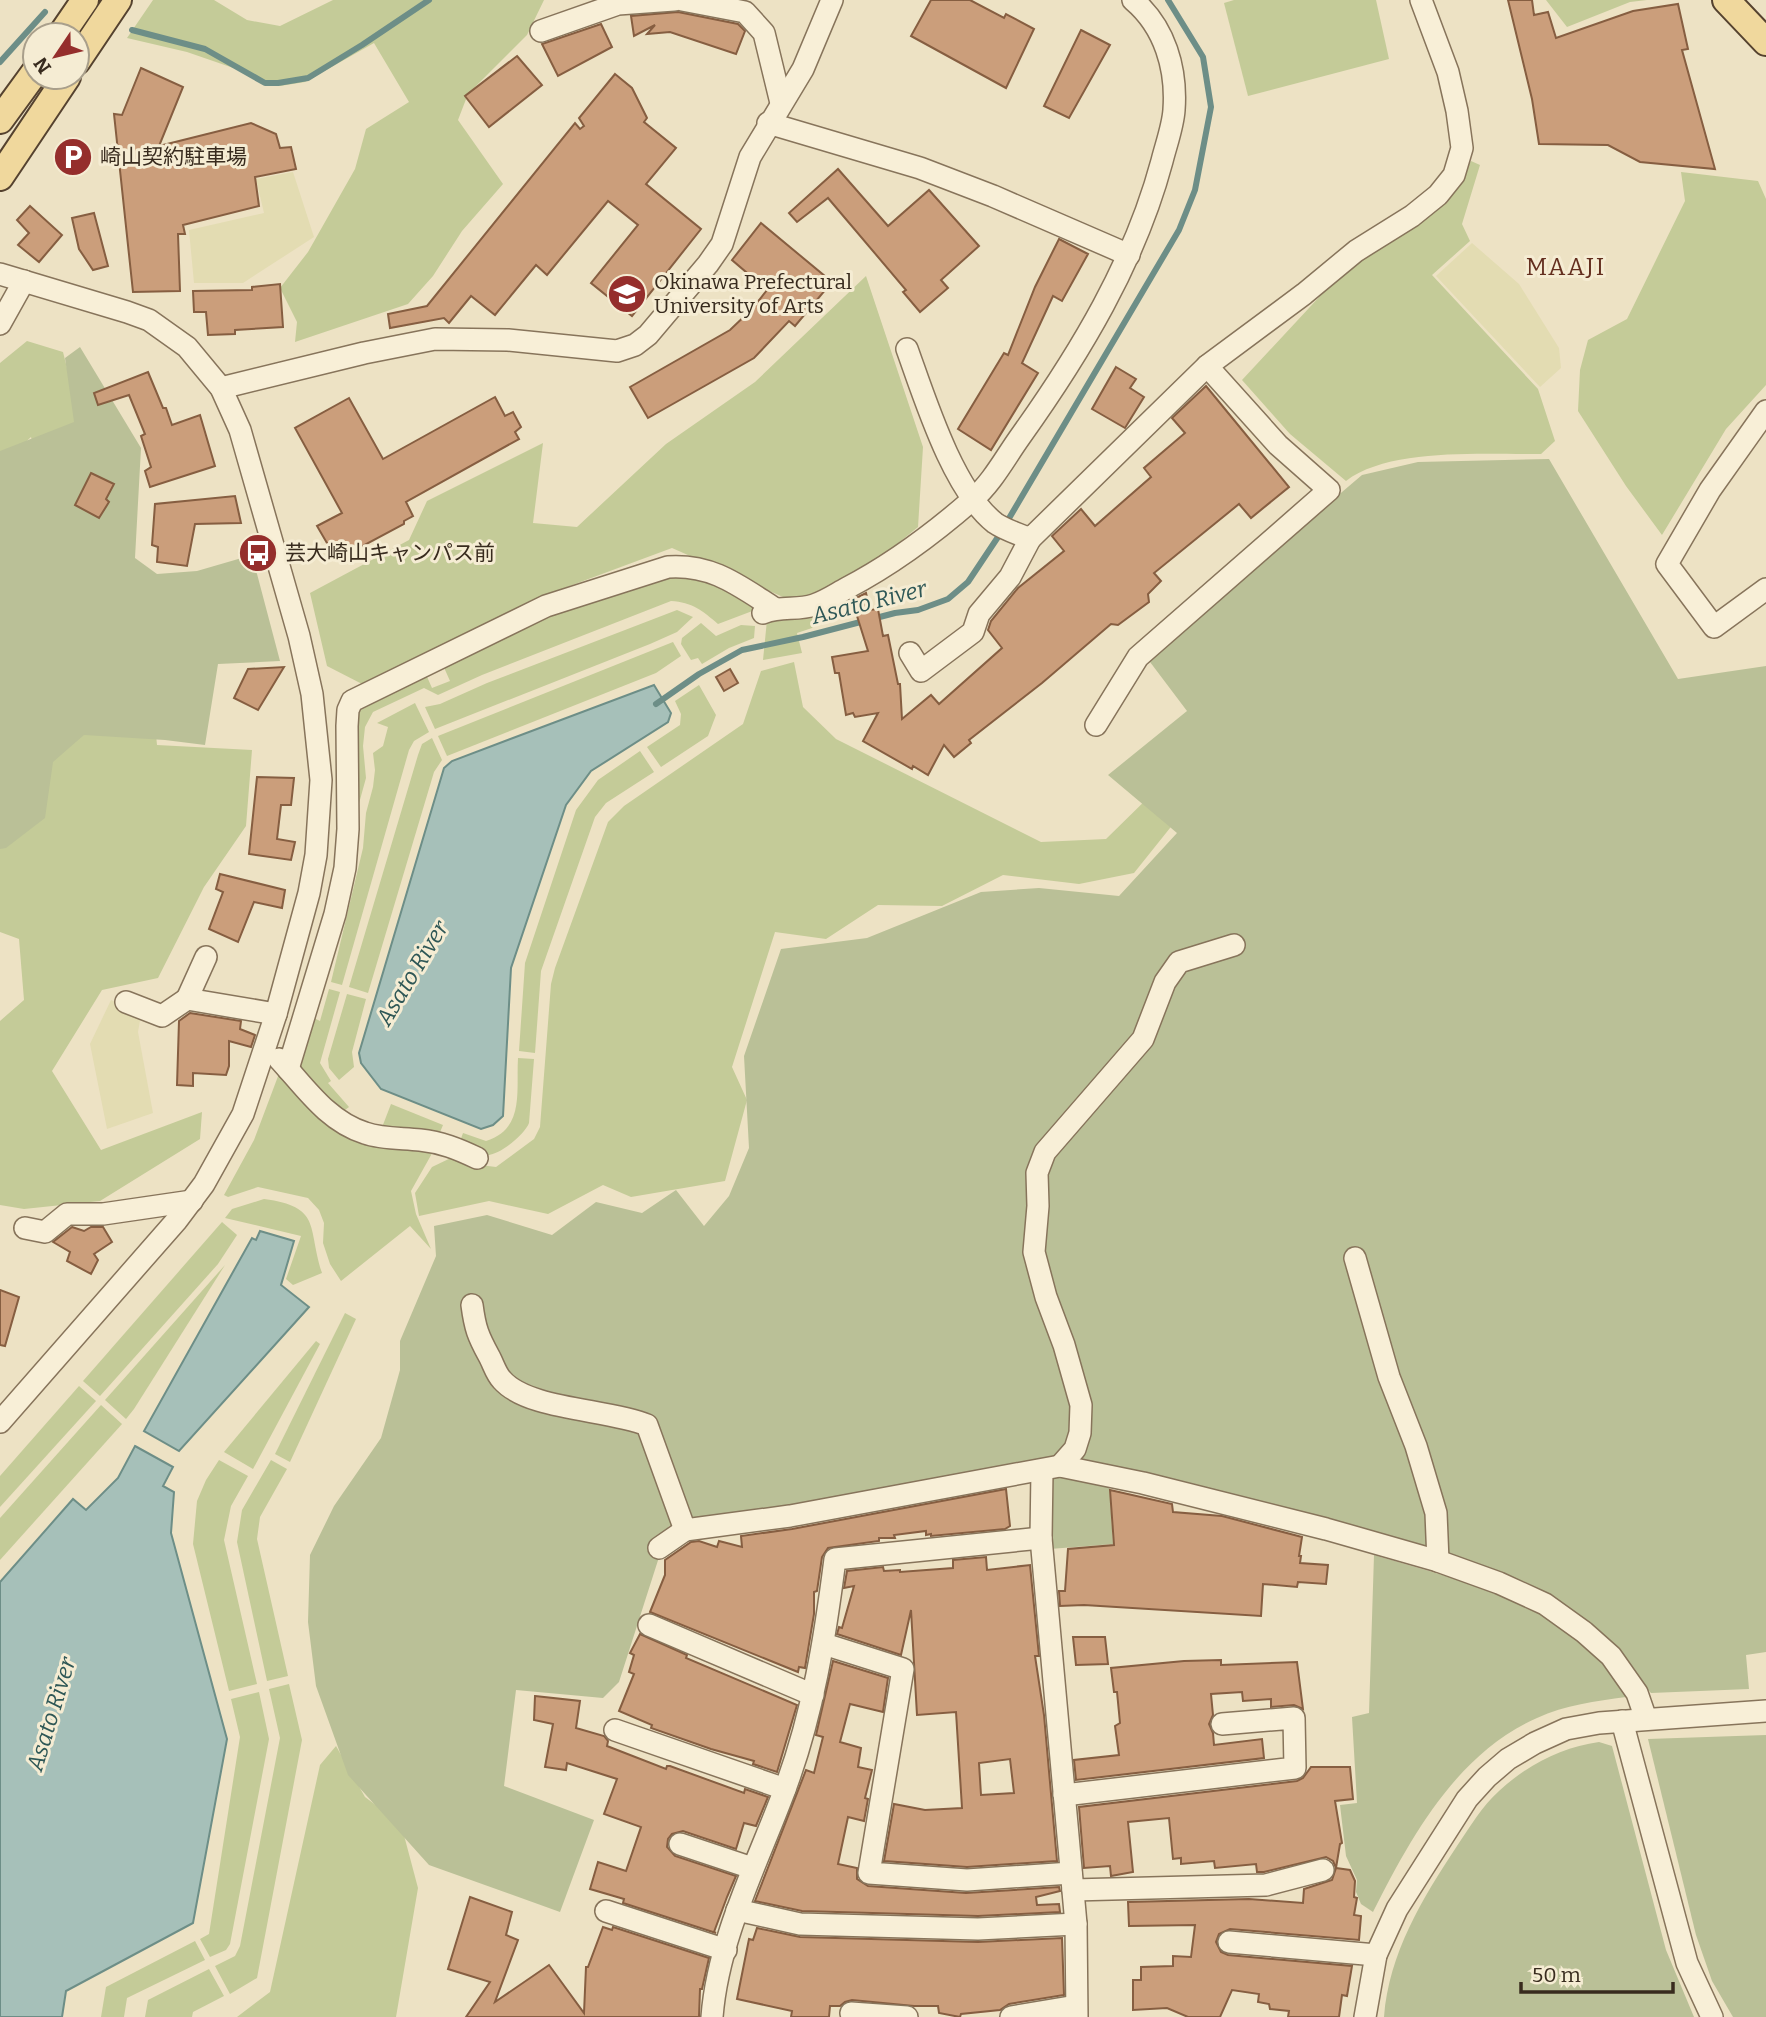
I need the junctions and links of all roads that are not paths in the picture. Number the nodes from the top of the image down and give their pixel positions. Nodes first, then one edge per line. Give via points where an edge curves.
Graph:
1 (85, 0) edge
2 (118, 0) edge
3 (674, 0) edge
4 (682, 0) edge
5 (832, 0) edge
6 (1133, 0) edge
7 (1421, 0) edge
8 (1726, 0) edge
9 (71, 21) edge
10 (541, 31) dead end
11 (91, 40) edge
12 (1766, 42) edge
13 (21, 91) edge
14 (57, 91) edge
15 (781, 103) junction
16 (0, 120) edge
17 (768, 123) junction
18 (1, 178) edge
19 (1129, 256) junction
20 (0, 259) edge
21 (13, 278) edge
22 (0, 324) edge
23 (906, 349) dead end
24 (1207, 366) junction
25 (221, 388) junction
26 (1762, 425) edge
27 (972, 499) junction
28 (1023, 536) junction
29 (1766, 589) edge
30 (920, 670) dead end
31 (1096, 725) dead end
32 (1234, 945) dead end
33 (206, 957) dead end
34 (187, 999) junction
35 (126, 1002) dead end
36 (276, 1013) junction
37 (267, 1044) junction
38 (288, 1069) junction
39 (477, 1158) dead end
40 (192, 1201) junction
41 (25, 1228) dead end
42 (1355, 1258) dead end
43 (472, 1305) dead end
44 (0, 1422) edge
45 (1051, 1469) junction
46 (685, 1530) junction
47 (1041, 1538) junction
48 (659, 1548) dead end
49 (1438, 1561) junction
50 (649, 1625) dead end
51 (824, 1644) junction
52 (813, 1695) junction
53 (1766, 1711) edge
54 (1646, 1719) junction
55 (1622, 1721) junction
56 (1222, 1724) dead end
57 (615, 1730) dead end
58 (785, 1789) junction
59 (1064, 1796) junction
60 (680, 1844) dead end
61 (752, 1868) junction
62 (1323, 1870) dead end
63 (1072, 1881) junction
64 (737, 1910) junction
65 (606, 1911) dead end
66 (1076, 1924) junction
67 (1229, 1942) dead end
68 (726, 1950) junction
69 (1376, 1955) junction
70 (1077, 2011) edge
71 (851, 2013) dead end
72 (712, 2017) edge
73 (907, 2017) edge
74 (1011, 2017) edge
75 (1365, 2017) edge
76 (1712, 2017) edge

1 - 9 main road
2 - 11 main road
3 - 10 street via 618,4
4 - 15 street via 745,12 764,33
5 - 15 street via 803,69
6 - 19 street via 1161,35 1172,66 1174,111 1153,192
7 - 24 street via 1457,111 1462,148 1454,175 1412,216 1356,251
8 - 12 main road
13 - 16 main road
14 - 18 main road
15 - 17 street
17 - 19 street via 920,168
17 - 25 street via 750,157 722,244 635,345 617,351 508,340 435,339
19 - 27 street via 1061,379 984,489
20 - 21 street
21 - 22 street
21 - 25 street via 149,320 187,347
23 - 27 street via 936,430
24 - 28 street via 1077,495
24 - 31 street via 1278,445 1329,490 1138,657
25 - 36 street via 240,430 299,636 318,737 321,780 316,855
26 - 29 street via 1710,490 1667,564 1714,627
27 - 28 street via 996,524
27 - 38 street via 917,546 817,604 769,611 722,575 693,567 668,567 546,606 352,701 346,726 345,868
28 - 30 street via 1010,577 979,614 973,632
32 - 45 street via 1179,962 1143,1039 1045,1152 1037,1173 1034,1252 1081,1405 1075,1449
33 - 34 street
34 - 35 street via 162,1016
34 - 36 street
36 - 37 street
37 - 38 street
37 - 40 street via 243,1114
38 - 39 street via 341,1122 368,1134 438,1142
40 - 41 street via 103,1214 67,1214 45,1232
40 - 44 street
42 - 49 street via 1389,1377 1436,1513
43 - 46 street via 475,1331 502,1380 519,1392 558,1406 609,1413 647,1425
45 - 46 street
45 - 47 street
45 - 49 street via 1156,1487
46 - 48 street
47 - 51 street via 835,1559
47 - 59 street
49 - 54 street via 1545,1604 1584,1632 1624,1674 1642,1702
50 - 52 street
51 - 52 street
51 - 63 street via 903,1669 869,1873
52 - 58 street
53 - 54 street
54 - 55 street
55 - 69 street via 1566,1729 1508,1759 1487,1777 1466,1799 1418,1873
55 - 76 street via 1687,1963
56 - 59 street via 1294,1718 1295,1768
57 - 58 street
58 - 61 street
59 - 63 street
60 - 61 street
61 - 64 street
62 - 63 street via 1266,1885
63 - 66 street
64 - 66 street via 800,1923 978,1929
64 - 68 street
65 - 68 street
66 - 70 street
67 - 69 street
68 - 72 street
69 - 75 street
70 - 74 street
71 - 73 street

